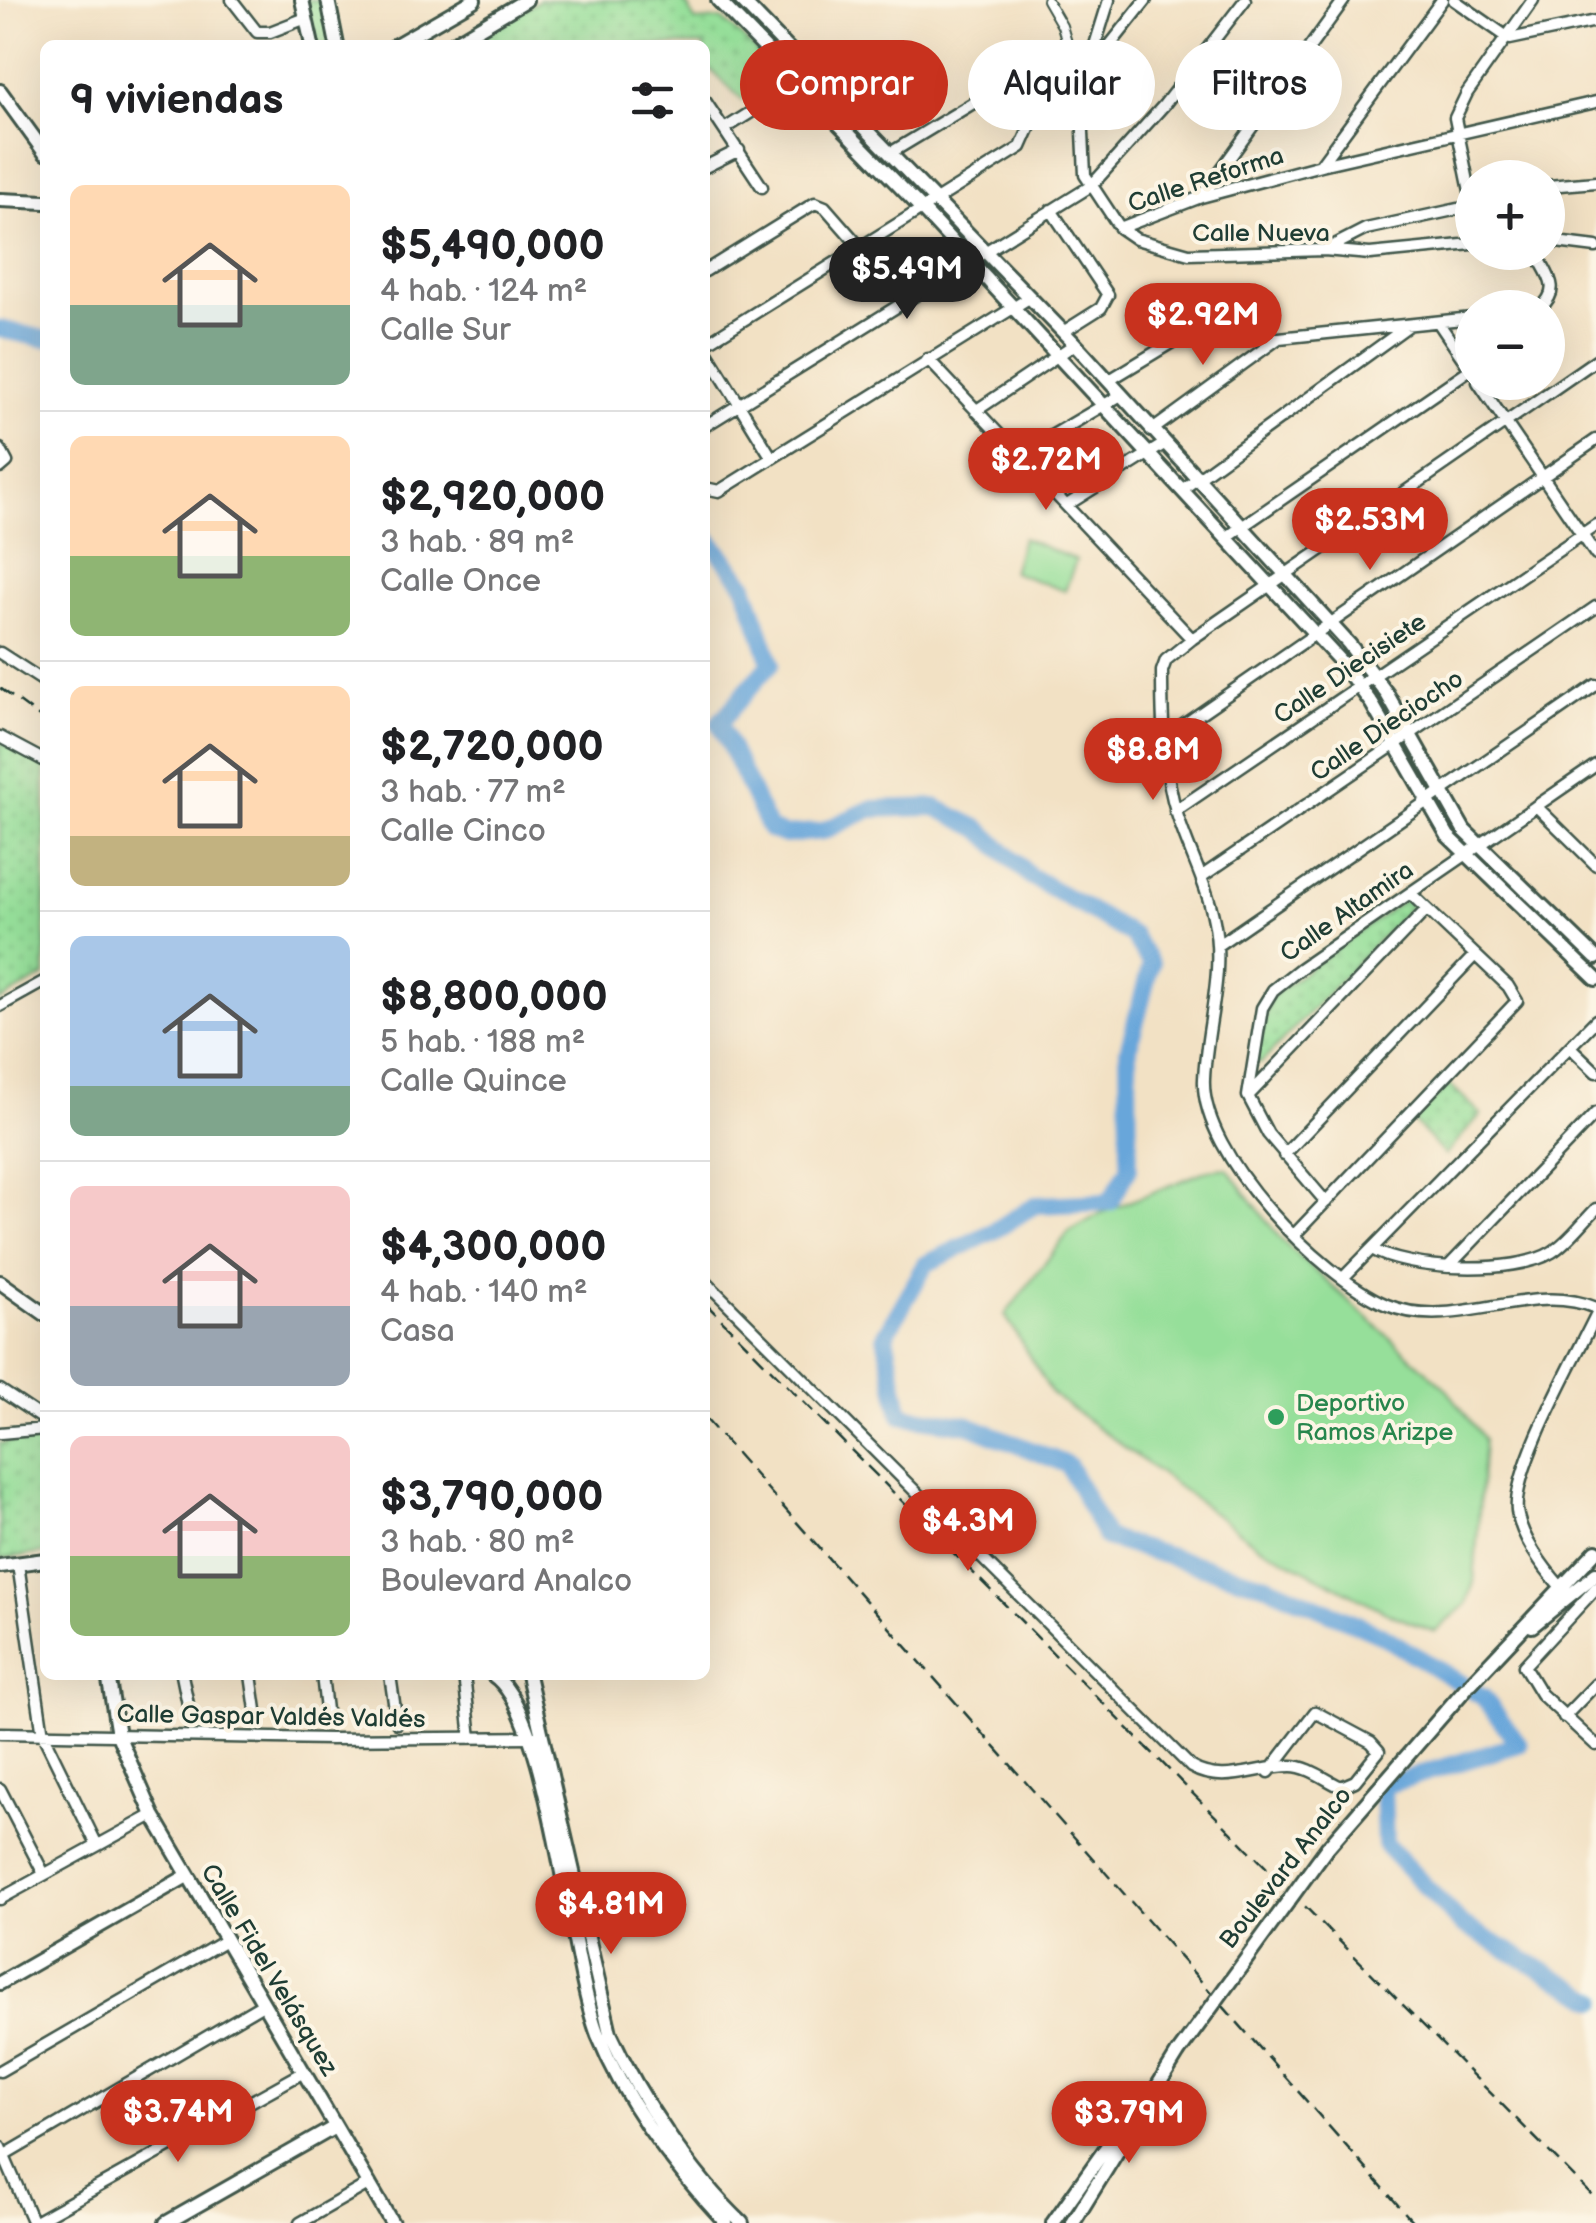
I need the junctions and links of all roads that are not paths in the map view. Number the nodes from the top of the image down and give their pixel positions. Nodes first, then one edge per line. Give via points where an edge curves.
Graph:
1 (232, 0) edge
2 (302, 0) edge
3 (328, 0) edge
4 (474, 0) edge
5 (526, 0) edge
6 (718, 0) edge
7 (741, 0) edge
8 (1048, 0) edge
9 (1108, 0) edge
10 (1146, 0) edge
11 (1245, 0) edge
12 (1344, 0) edge
13 (1442, 0) edge
14 (1454, 0) edge
15 (1533, 0) edge
16 (306, 18) junction
17 (1596, 21) edge
18 (1510, 39) junction
19 (311, 40) edge
20 (336, 40) edge
21 (405, 40) edge
22 (458, 40) edge
23 (758, 40) edge
24 (782, 40) edge
25 (1066, 40) edge
26 (1097, 40) edge
27 (1114, 40) edge
28 (0, 90) edge
29 (1596, 102) edge
30 (710, 107) edge
31 (740, 119) edge
32 (726, 128) junction
33 (846, 130) edge
34 (871, 130) edge
35 (1081, 130) edge
36 (1455, 132) junction
37 (40, 147) edge
38 (739, 150) junction
39 (892, 152) junction
40 (1462, 160) edge
41 (710, 164) edge
42 (1320, 165) junction
43 (1596, 182) edge
44 (1565, 185) edge
45 (1090, 186) junction
46 (762, 187) dead end
47 (1201, 197) junction
48 (0, 200) edge
49 (936, 200) junction
50 (40, 202) edge
51 (1455, 204) edge
52 (922, 209) junction
53 (1051, 210) junction
54 (1120, 228) junction
55 (1565, 243) edge
56 (1455, 246) edge
57 (1596, 246) edge
58 (860, 247) junction
59 (984, 250) junction
60 (1324, 250) junction
61 (968, 260) junction
62 (710, 268) edge
63 (1029, 298) junction
64 (1012, 308) junction
65 (1455, 320) edge
66 (1438, 322) junction
67 (1409, 326) junction
68 (1064, 332) junction
69 (1280, 338) junction
70 (710, 344) edge
71 (1074, 344) junction
72 (1455, 346) edge
73 (710, 355) edge
74 (1057, 356) junction
75 (928, 360) junction
76 (1596, 360) edge
77 (1108, 382) junction
78 (1455, 382) edge
79 (1121, 395) junction
80 (1490, 400) edge
81 (740, 404) junction
82 (1101, 405) junction
83 (977, 410) junction
84 (710, 423) edge
85 (1505, 423) junction
86 (1150, 431) junction
87 (1596, 440) edge
88 (1164, 444) junction
89 (0, 449) edge
90 (1148, 453) junction
91 (1019, 455) junction
92 (772, 458) junction
93 (0, 468) edge
94 (1542, 478) junction
95 (1197, 479) junction
96 (710, 489) edge
97 (1183, 489) junction
98 (1067, 505) junction
99 (1596, 525) edge
100 (1240, 528) junction
101 (1582, 535) junction
102 (1227, 537) junction
103 (1596, 555) edge
104 (1286, 577) junction
105 (1270, 587) junction
106 (1596, 607) edge
107 (1330, 624) junction
108 (1316, 634) junction
109 (1192, 639) junction
110 (0, 653) edge
111 (1376, 677) junction
112 (40, 679) edge
113 (1596, 684) edge
114 (1361, 686) junction
115 (0, 736) edge
116 (1408, 736) junction
117 (1166, 737) junction
118 (1395, 745) junction
119 (40, 758) edge
120 (1596, 765) edge
121 (1441, 793) junction
122 (1426, 803) junction
123 (1536, 806) junction
124 (1175, 811) junction
125 (1596, 843) edge
126 (1478, 846) junction
127 (1583, 852) junction
128 (1465, 855) junction
129 (1596, 865) edge
130 (1201, 877) junction
131 (1410, 893) junction
132 (1426, 910) junction
133 (1218, 946) junction
134 (1474, 956) junction
135 (1596, 958) edge
136 (1596, 979) edge
137 (40, 984) edge
138 (0, 1006) edge
139 (1596, 1020) edge
140 (1570, 1047) junction
141 (1596, 1072) edge
142 (1248, 1096) junction
143 (1596, 1113) edge
144 (1284, 1155) junction
145 (1326, 1202) junction
146 (1596, 1209) edge
147 (1296, 1234) junction
148 (1372, 1249) junction
149 (1449, 1267) junction
150 (1343, 1278) junction
151 (0, 1282) edge
152 (710, 1286) edge
153 (40, 1310) edge
154 (1596, 1311) edge
155 (0, 1390) edge
156 (40, 1417) edge
157 (40, 1429) edge
158 (0, 1433) edge
159 (1596, 1551) edge
160 (40, 1561) edge
161 (18, 1564) junction
162 (0, 1566) edge
163 (1596, 1574) edge
164 (1560, 1586) junction
165 (1596, 1588) edge
166 (109, 1680) edge
167 (183, 1680) edge
168 (252, 1680) edge
169 (323, 1680) edge
170 (391, 1680) edge
171 (465, 1680) edge
172 (499, 1680) edge
173 (529, 1680) edge
174 (1469, 1685) junction
175 (1595, 1687) edge
176 (190, 1714) dead end
177 (1564, 1717) junction
178 (257, 1718) dead end
179 (327, 1718) dead end
180 (397, 1723) dead end
181 (0, 1732) edge
182 (43, 1735) junction
183 (118, 1735) junction
184 (537, 1737) junction
185 (472, 1738) junction
186 (1596, 1745) edge
187 (1269, 1772) junction
188 (0, 1789) edge
189 (154, 1814) junction
190 (97, 1844) junction
191 (44, 1874) junction
192 (187, 1876) junction
193 (0, 1898) edge
194 (226, 1940) junction
195 (0, 1983) edge
196 (263, 2004) junction
197 (0, 2072) edge
198 (304, 2072) junction
199 (1150, 2092) junction
200 (653, 2120) junction
201 (335, 2126) junction
202 (2, 2151) edge
203 (370, 2183) junction
204 (33, 2223) edge
205 (166, 2223) edge
206 (300, 2223) edge
207 (392, 2223) edge
208 (726, 2223) edge
209 (742, 2223) edge
210 (1053, 2223) edge
211 (1073, 2223) edge

1 - 16 street via 253,29 270,32
2 - 16 street
3 - 20 street
4 - 21 street
5 - 22 street
6 - 23 street
7 - 24 street
8 - 25 street
9 - 26 street
10 - 27 street
11 - 45 street
12 - 47 street
13 - 42 street
14 - 18 street
15 - 18 street
16 - 19 street
17 - 18 street
18 - 36 street via 1467,93
28 - 37 street
29 - 36 street, Calle Reforma
30 - 32 street
31 - 32 street
32 - 38 street
33 - 52 street
34 - 39 street
35 - 45 street
36 - 40 street
36 - 42 street, Calle Reforma
38 - 41 street
38 - 46 street
39 - 49 street
39 - 49 street via 1023,73 1032,78 1029,130 1021,147
42 - 47 street, Calle Reforma
43 - 44 street
45 - 53 street
45 - 54 street
47 - 54 street, Calle Reforma
48 - 50 street
49 - 52 street
49 - 59 street
51 - 60 street via 1366,229
52 - 58 street
52 - 61 street
53 - 59 street
53 - 68 street via 1108,295 1101,308
54 - 60 street, Calle Nueva via 1189,254
55 - 57 street
56 - 60 street, Calle Nueva via 1370,254
58 - 62 street via 816,203
58 - 70 street
59 - 61 street
59 - 63 street
61 - 64 street
61 - 81 street
63 - 64 street
63 - 68 street
64 - 74 street
64 - 75 street
65 - 66 street
66 - 67 street
66 - 72 street
67 - 69 street
67 - 95 street
68 - 71 street
69 - 77 street via 1179,338
69 - 86 street
71 - 74 street
71 - 77 street
73 - 81 street
74 - 82 street
74 - 83 street
75 - 83 street
75 - 92 street
76 - 85 street
77 - 79 street
78 - 100 street
79 - 82 street
79 - 86 street
80 - 85 street
81 - 84 street
81 - 92 street
82 - 90 street
82 - 91 street
83 - 91 street
85 - 94 street
85 - 104 street
86 - 88 street
87 - 94 street
88 - 90 street
88 - 95 street
89 - 93 street via 7,456
90 - 97 street
90 - 98 street
91 - 98 street
92 - 96 street via 720,491
94 - 101 street
94 - 107 street
95 - 97 street
95 - 100 street
97 - 102 street
98 - 109 street
99 - 101 street, Calle Diecisiete
100 - 102 street
100 - 104 street
101 - 103 street
101 - 111 street, Calle Diecisiete
102 - 105 street
104 - 105 street
104 - 107 street
105 - 108 street
105 - 109 street
106 - 116 street, Calle Dieciocho
107 - 108 street
107 - 111 street
108 - 114 street
108 - 117 street
109 - 117 street via 1163,666
110 - 112 street
111 - 114 street, Calle Diecisiete
111 - 116 street
113 - 121 street
114 - 118 street
114 - 124 street, Calle Diecisiete
115 - 119 street
116 - 118 street, Calle Dieciocho
116 - 121 street
117 - 124 street
118 - 122 street
118 - 130 street, Calle Dieciocho
120 - 123 street, Calle Altamira
121 - 122 street
121 - 126 street
122 - 128 street
122 - 133 street
123 - 126 street, Calle Altamira
123 - 127 street
124 - 130 street
125 - 127 street
126 - 128 street, Calle Altamira
126 - 135 street
127 - 129 street
128 - 131 street, Calle Altamira
128 - 136 street
130 - 133 street
131 - 132 street
131 - 142 street, Calle Altamira via 1273,990 1258,1023
132 - 134 street
132 - 142 street
133 - 147 street via 1204,1078 1210,1124 1238,1174
134 - 144 street
134 - 145 street via 1514,993 1514,1009
137 - 138 street
139 - 140 street
140 - 141 street
140 - 148 street
142 - 144 street
143 - 149 street
144 - 145 street
145 - 147 street
146 - 149 street via 1547,1255
147 - 150 street
148 - 149 street via 1403,1264
148 - 150 street
150 - 154 street via 1367,1296 1413,1313 1568,1301
151 - 153 street
152 - 187 street via 1191,1767 1235,1775
154 - 164 street via 1517,1497 1522,1525
155 - 156 street
157 - 158 street
159 - 164 street, Boulevard Analco
160 - 161 street
161 - 162 street
161 - 182 street
163 - 174 street, Boulevard Analco
164 - 174 street, Boulevard Analco
165 - 177 street via 1524,1666 1530,1682
166 - 183 street, Calle Fidel Velásquez
167 - 176 street
168 - 178 street
169 - 179 street
170 - 180 street
171 - 185 street
172 - 184 street via 512,1690
173 - 184 street
174 - 199 street, Boulevard Analco, bridge via 1304,1877
175 - 177 street
177 - 186 street
181 - 182 street, Calle Gaspar Valdés Valdés
182 - 183 street, Calle Gaspar Valdés Valdés
182 - 190 street
183 - 185 street, Calle Gaspar Valdés Valdés
183 - 189 street, Calle Fidel Velásquez
184 - 185 street, Calle Gaspar Valdés Valdés
184 - 200 street via 604,2015
187 - 187 street via 1298,1767 1348,1786 1379,1751 1315,1712
188 - 191 street
189 - 190 street
189 - 192 street, Calle Fidel Velásquez
190 - 191 street
191 - 193 street
192 - 194 street, Calle Fidel Velásquez
192 - 195 street
194 - 196 street, Calle Fidel Velásquez
194 - 197 street
196 - 198 street, Calle Fidel Velásquez
196 - 202 street
198 - 201 street, Calle Fidel Velásquez
198 - 204 street
199 - 210 street, Boulevard Analco
199 - 211 street, Boulevard Analco
200 - 208 street
200 - 209 street
201 - 203 street, Calle Fidel Velásquez
201 - 205 street
202 - 204 street
203 - 206 street
203 - 207 street, Calle Fidel Velásquez

